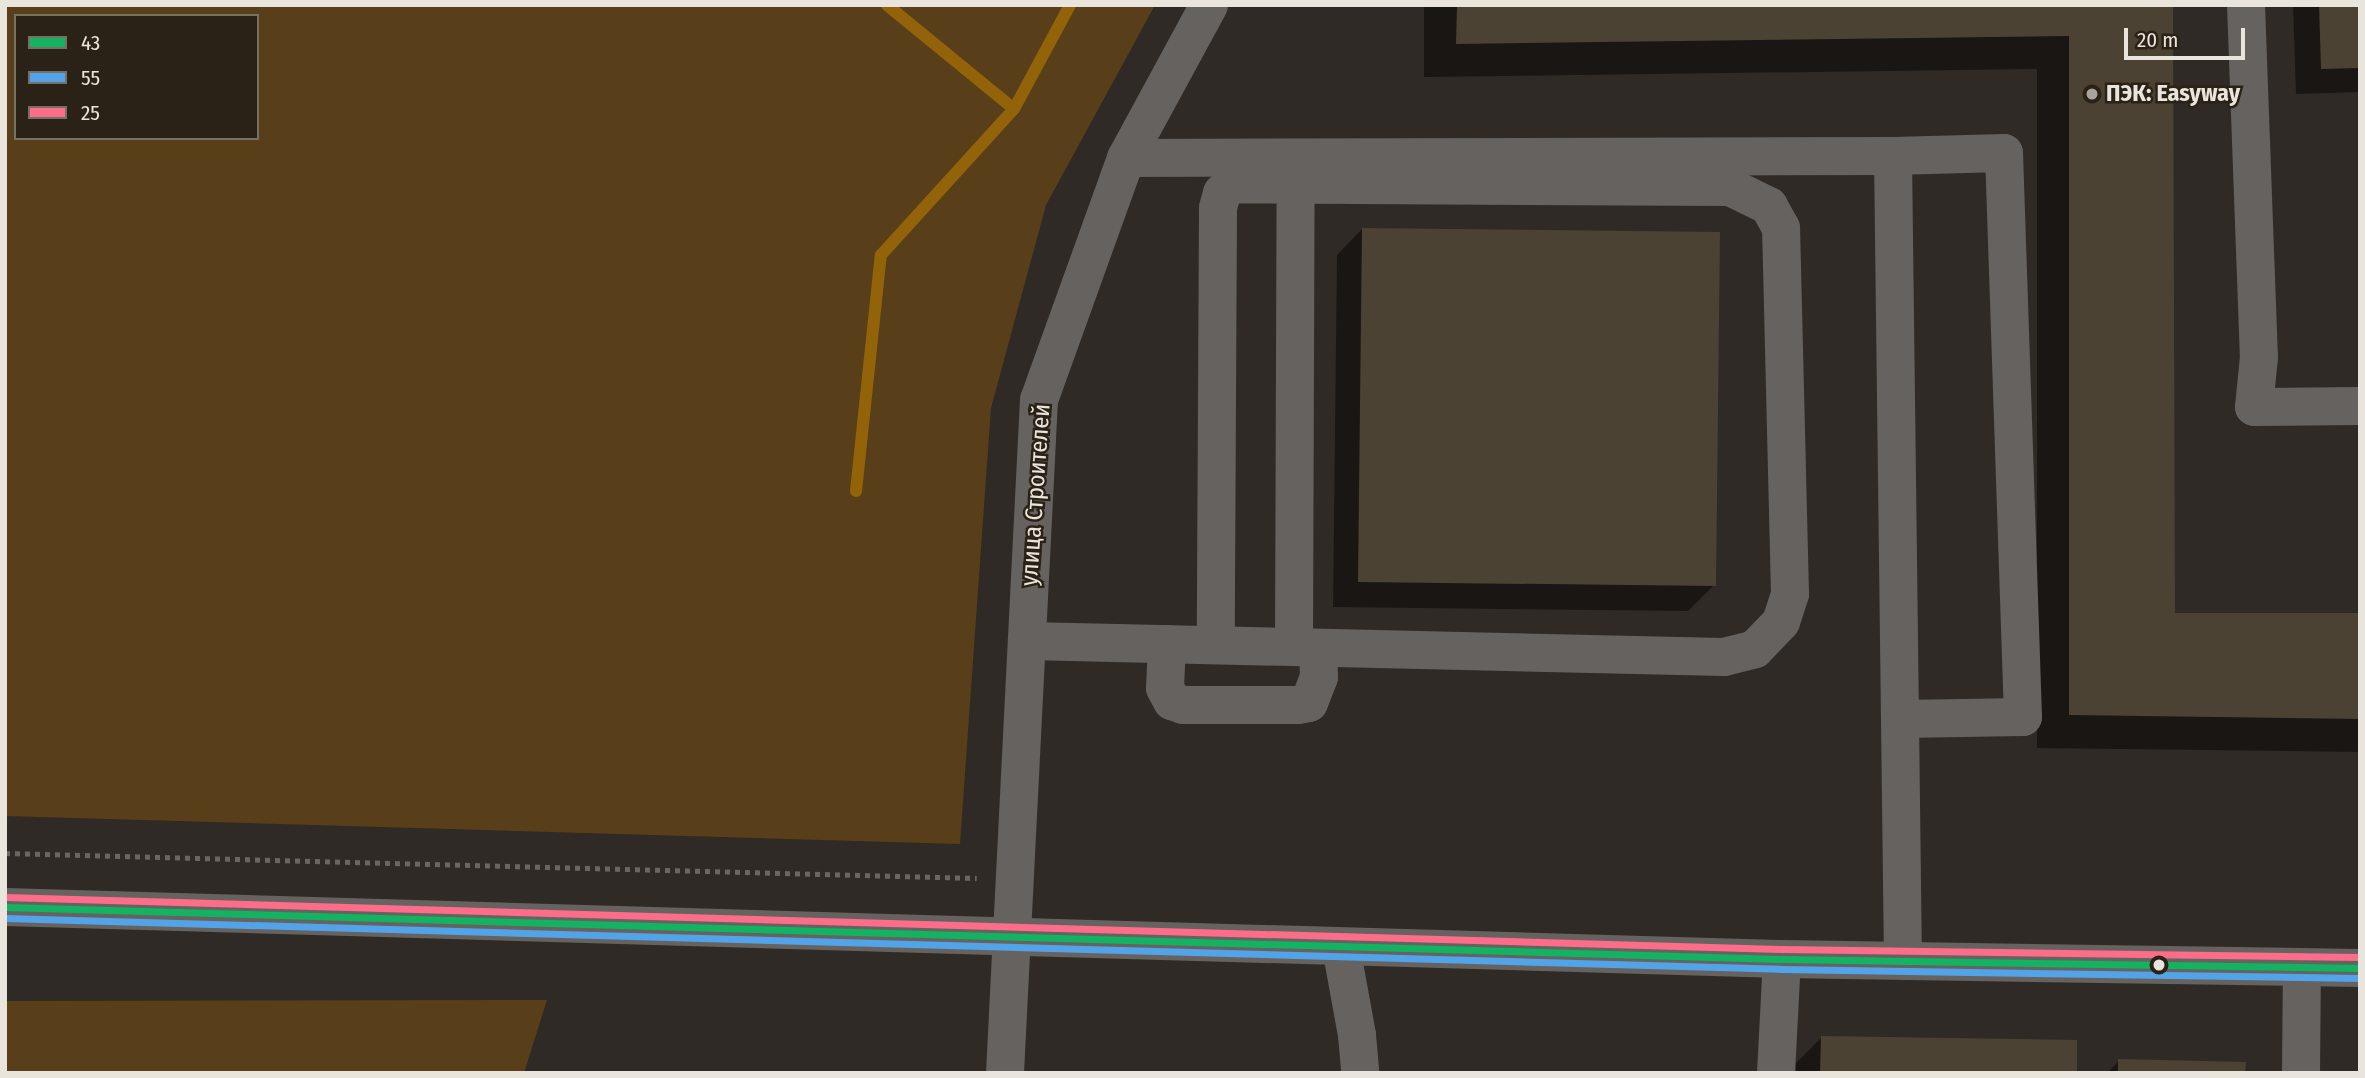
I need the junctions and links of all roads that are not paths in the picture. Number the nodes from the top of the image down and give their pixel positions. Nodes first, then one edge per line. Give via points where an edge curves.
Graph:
1 (1209, 5) edge
2 (2246, 5) edge
3 (1893, 156) junction
4 (1126, 158) junction
5 (1296, 185) junction
6 (2360, 406) edge
7 (1027, 641) junction
8 (1167, 644) junction
9 (1216, 645) junction
10 (1306, 647) junction
11 (1902, 719) junction
12 (5, 906) edge
13 (1013, 935) junction
14 (1341, 947) junction
15 (1782, 959) junction
16 (1903, 961) junction
17 (2302, 968) junction
18 (2360, 968) edge
19 (1005, 1073) edge
20 (1360, 1073) edge
21 (1776, 1073) edge
22 (2301, 1073) edge

1 - 4 street, улица Строителей
2 - 6 street via 2259,357 2254,407
3 - 4 street
3 - 11 street
3 - 11 street via 2004,153 2023,718
4 - 7 street, улица Строителей via 1039,400
5 - 9 street via 1232,184 1222,193 1218,208
5 - 10 street
5 - 10 street via 1730,187 1769,206 1782,228 1790,594 1782,622 1755,649 1724,657
7 - 8 street
7 - 13 street, улица Строителей
8 - 9 street
8 - 10 street via 1166,688 1172,701 1183,705 1309,703 1319,677
9 - 10 street
11 - 16 street
12 - 13 street
13 - 14 street
13 - 19 street, улица Строителей
14 - 15 street
14 - 20 street
15 - 16 street
15 - 21 street
16 - 17 street
17 - 18 street
17 - 22 street

